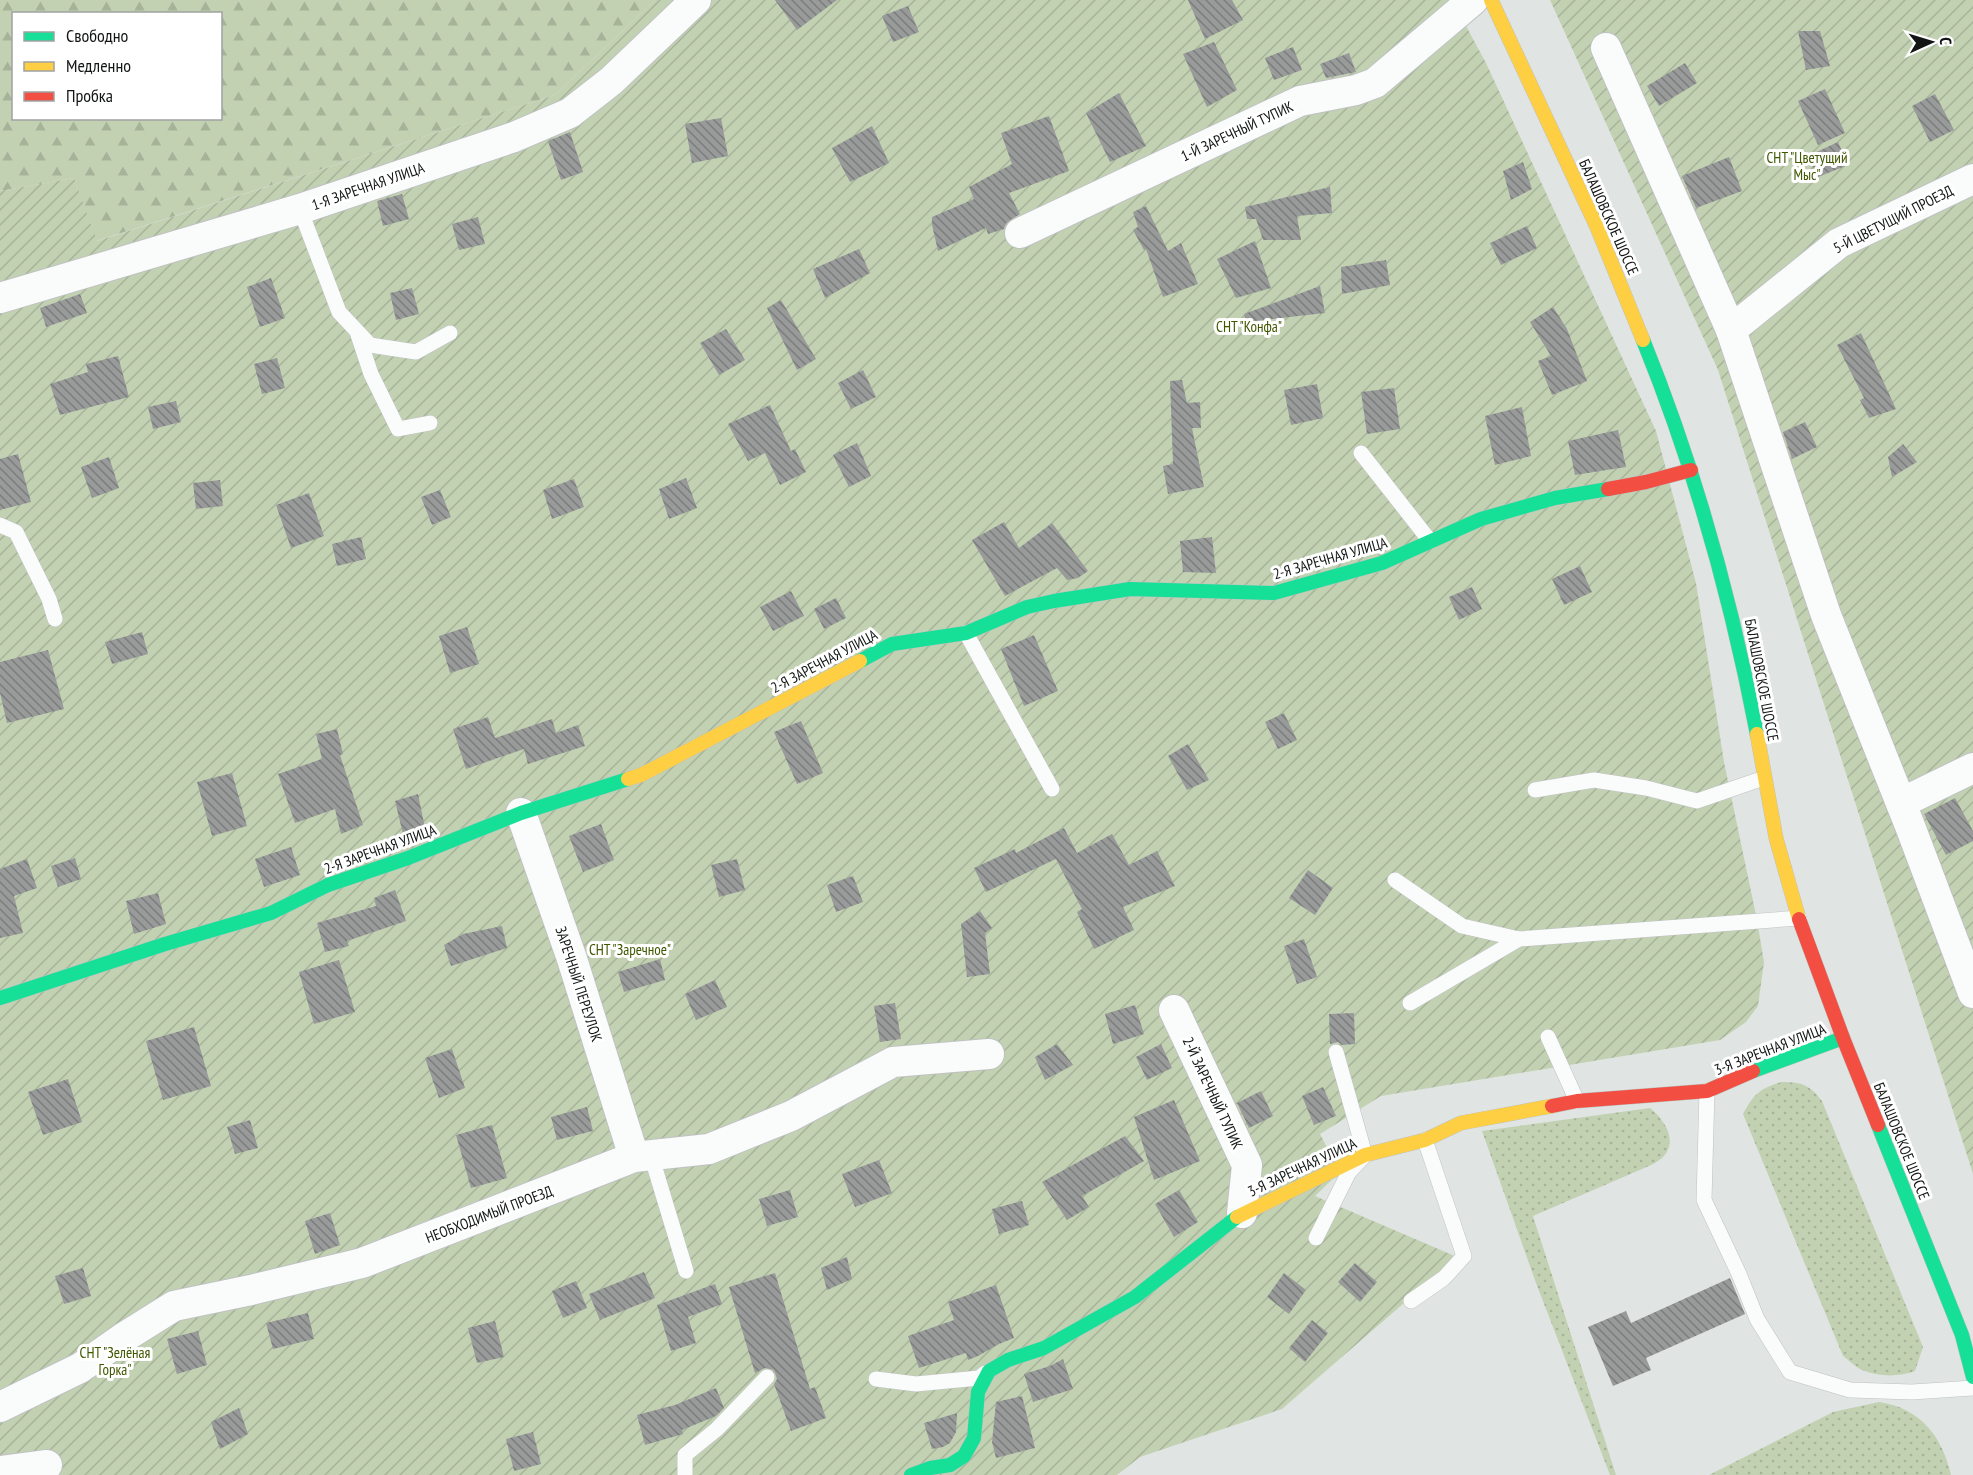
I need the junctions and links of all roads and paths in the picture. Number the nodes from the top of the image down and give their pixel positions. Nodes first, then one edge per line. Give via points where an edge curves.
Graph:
1 (696, 0) edge
2 (1473, 0) edge
3 (1491, 0) edge
4 (1606, 48) dead end
5 (1973, 179) edge
6 (300, 209) junction
7 (1020, 233) dead end
8 (0, 298) edge
9 (1731, 330) junction
10 (357, 332) junction
11 (450, 333) dead end
12 (430, 423) dead end
13 (1361, 453) dead end
14 (1691, 470) junction
15 (0, 525) edge
16 (1430, 541) junction
17 (56, 619) dead end
18 (966, 633) junction
19 (1973, 768) edge
20 (1764, 778) junction
21 (1052, 789) dead end
22 (1535, 790) dead end
23 (1901, 803) junction
24 (521, 813) junction
25 (1395, 880) dead end
26 (1799, 918) junction
27 (1519, 939) junction
28 (1965, 949) edge
29 (1973, 993) edge
30 (0, 998) edge
31 (1410, 1003) dead end
32 (1174, 1010) dead end
33 (1548, 1037) dead end
34 (1843, 1038) junction
35 (1336, 1052) dead end
36 (989, 1054) dead end
37 (1707, 1091) junction
38 (1577, 1101) junction
39 (1425, 1140) junction
40 (1365, 1155) junction
41 (643, 1156) junction
42 (1242, 1213) junction
43 (1316, 1238) dead end
44 (686, 1271) dead end
45 (1411, 1301) dead end
46 (989, 1371) junction
47 (767, 1377) dead end
48 (1973, 1377) edge
49 (876, 1379) dead end
50 (1973, 1388) edge
51 (0, 1407) edge
52 (47, 1465) dead end
53 (0, 1472) edge
54 (685, 1475) edge
55 (911, 1475) edge

1 - 6 street, 1-Я ЗАРЕЧНАЯ УЛИЦА via 611,81 570,113 514,137
2 - 7 street, 1-Й ЗАРЕЧНЫЙ ТУПИК via 1375,83 1300,101
3 - 14 street, БАЛАШОВСКОЕ ШОССЕ via 1596,225
4 - 9 street
5 - 9 street, 5-Й ЦВЕТУЩИЙ ПРОЕЗД via 1839,243
6 - 8 street, 1-Я ЗАРЕЧНАЯ УЛИЦА
6 - 10 lane via 339,312
9 - 23 street via 1826,615
10 - 11 lane via 370,345 417,352
10 - 12 lane via 371,374 398,429
13 - 16 lane
14 - 16 street, 2-Я ЗАРЕЧНАЯ УЛИЦА via 1555,498 1481,519
14 - 20 street, БАЛАШОВСКОЕ ШОССЕ via 1741,650
15 - 17 lane via 16,532
16 - 18 street, 2-Я ЗАРЕЧНАЯ УЛИЦА via 1382,563 1274,592 1130,589 1027,607
18 - 21 lane
18 - 24 street, 2-Я ЗАРЕЧНАЯ УЛИЦА via 892,644 641,776
19 - 23 street
20 - 22 lane via 1697,801 1594,780
20 - 26 street, БАЛАШОВСКОЕ ШОССЕ
23 - 28 street
24 - 30 street, 2-Я ЗАРЕЧНАЯ УЛИЦА via 328,885 271,913
24 - 41 street, ЗАРЕЧНЫЙ ПЕРЕУЛОК
25 - 27 lane via 1462,926
26 - 27 lane
26 - 34 street, БАЛАШОВСКОЕ ШОССЕ
27 - 31 lane
28 - 29 street
32 - 42 street, 2-Й ЗАРЕЧНЫЙ ТУПИК via 1247,1165
33 - 38 lane
34 - 37 street, 3-Я ЗАРЕЧНАЯ УЛИЦА
34 - 48 street, БАЛАШОВСКОЕ ШОССЕ via 1962,1335
35 - 40 lane
36 - 41 street, НЕОБХОДИМЫЙ ПРОЕЗД via 893,1062 791,1116 709,1149
37 - 38 street, 3-Я ЗАРЕЧНАЯ УЛИЦА
37 - 50 lane via 1704,1200 1756,1318 1790,1372 1850,1390 1912,1392
38 - 39 street, 3-Я ЗАРЕЧНАЯ УЛИЦА via 1461,1123
39 - 40 street, 3-Я ЗАРЕЧНАЯ УЛИЦА
39 - 45 lane via 1464,1256 1444,1278
40 - 42 street, 3-Я ЗАРЕЧНАЯ УЛИЦА
40 - 43 lane via 1349,1172
41 - 44 lane
41 - 51 street, НЕОБХОДИМЫЙ ПРОЕЗД via 362,1263 174,1306 80,1368
42 - 46 street, 3-Я ЗАРЕЧНАЯ УЛИЦА via 1135,1297 1044,1348
46 - 49 lane via 979,1378 916,1384
46 - 55 street via 978,1392 974,1438 964,1456 950,1465
47 - 54 lane via 717,1429 685,1455
52 - 53 street

